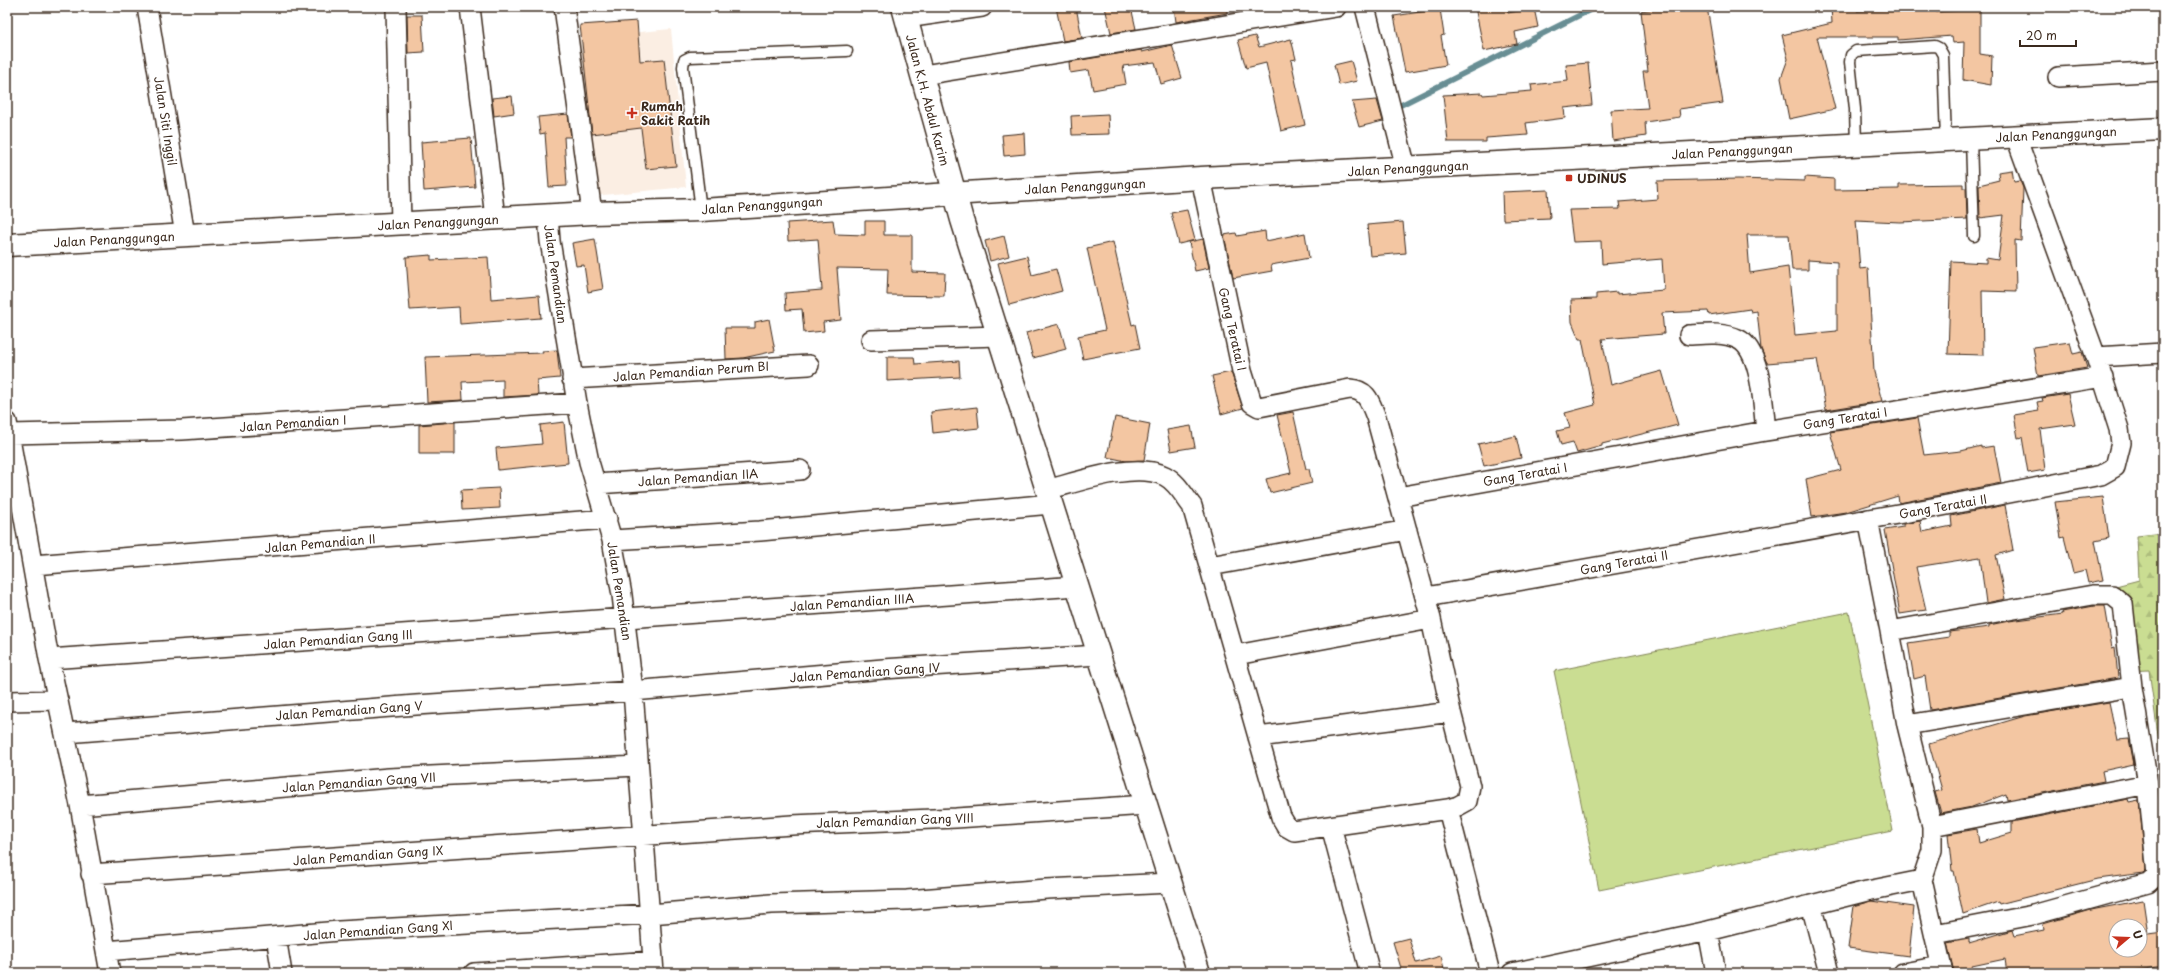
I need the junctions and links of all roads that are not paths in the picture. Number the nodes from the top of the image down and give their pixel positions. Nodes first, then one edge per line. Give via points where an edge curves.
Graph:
1 (147, 7) edge
2 (396, 7) edge
3 (470, 7) edge
4 (564, 7) edge
5 (982, 7) edge
6 (1336, 7) edge
7 (1365, 7) edge
8 (904, 12) edge
9 (847, 51) dead end
10 (2163, 71) edge
11 (922, 75) junction
12 (2058, 77) dead end
13 (2163, 129) edge
14 (2016, 136) junction
15 (1971, 139) junction
16 (1946, 140) junction
17 (1856, 145) junction
18 (1406, 168) junction
19 (1201, 178) junction
20 (954, 193) junction
21 (701, 210) junction
22 (592, 213) junction
23 (548, 216) junction
24 (494, 218) junction
25 (401, 224) junction
26 (185, 235) junction
27 (1974, 236) dead end
28 (7, 246) edge
29 (1689, 335) dead end
30 (999, 336) junction
31 (871, 340) dead end
32 (2163, 353) edge
33 (2096, 357) junction
34 (810, 365) dead end
35 (2103, 377) junction
36 (572, 379) junction
37 (577, 403) junction
38 (8, 428) edge
39 (1766, 431) junction
40 (800, 470) dead end
41 (596, 484) junction
42 (1049, 497) junction
43 (1398, 497) junction
44 (607, 519) junction
45 (1868, 519) junction
46 (1406, 530) junction
47 (612, 540) junction
48 (33, 565) junction
49 (1210, 566) junction
50 (1077, 586) junction
51 (1426, 597) junction
52 (626, 618) junction
53 (1431, 619) junction
54 (1890, 631) junction
55 (1098, 655) junction
56 (1236, 655) junction
57 (49, 659) junction
58 (2132, 687) junction
59 (633, 691) junction
60 (58, 700) junction
61 (7, 701) edge
62 (1451, 712) junction
63 (1908, 725) junction
64 (66, 733) junction
65 (1258, 738) junction
66 (638, 766) junction
67 (2148, 784) junction
68 (80, 805) junction
69 (1146, 805) junction
70 (1448, 809) junction
71 (1331, 826) junction
72 (1932, 826) junction
73 (644, 835) junction
74 (91, 874) junction
75 (1922, 880) junction
76 (1170, 883) junction
77 (1811, 905) junction
78 (650, 914) junction
79 (1708, 931) junction
80 (1935, 934) junction
81 (276, 937) junction
82 (106, 951) junction
83 (1587, 966) edge
84 (654, 967) edge
85 (1942, 969) edge
86 (110, 973) edge
87 (282, 973) edge
88 (474, 973) edge
89 (1199, 973) edge
90 (1370, 973) edge
91 (1490, 973) edge
92 (1512, 973) edge
93 (1716, 973) edge
94 (1829, 973) edge
95 (1903, 973) edge

1 - 26 street, Jalan Siti Inggil
2 - 25 street
3 - 24 street
4 - 22 street
5 - 8 street
6 - 11 street
7 - 18 street
8 - 11 main road, Jalan K.H. Abdul Karim
9 - 21 lane via 690,57 684,60
10 - 12 street
11 - 20 main road, Jalan K.H. Abdul Karim
13 - 14 main road, Jalan Penanggungan
14 - 15 main road, Jalan Penanggungan
14 - 33 street, Gang Teratai II
15 - 16 main road, Jalan Penanggungan
15 - 27 lane
16 - 17 main road, Jalan Penanggungan
16 - 17 lane via 1942,51 1935,46 1856,51 1851,55
17 - 18 main road, Jalan Penanggungan
18 - 19 main road, Jalan Penanggungan
19 - 20 main road, Jalan Penanggungan
19 - 43 street, Gang Teratai I via 1240,364 1252,403 1259,407 1350,389 1364,392 1376,417
20 - 21 main road, Jalan Penanggungan
20 - 30 main road, Jalan K.H. Abdul Karim
21 - 22 main road, Jalan Penanggungan
22 - 23 main road, Jalan Penanggungan
23 - 24 main road, Jalan Penanggungan
23 - 36 street, Jalan Pemandian
24 - 25 main road, Jalan Penanggungan
25 - 26 main road, Jalan Penanggungan
26 - 28 main road, Jalan Penanggungan
29 - 39 street via 1716,333 1739,339 1747,345 1753,355 1758,374
30 - 31 street
30 - 42 main road, Jalan K.H. Abdul Karim
32 - 33 street
33 - 35 street, Gang Teratai II
34 - 36 street, Jalan Pemandian Perum BI
35 - 39 street, Gang Teratai I
35 - 45 street, Gang Teratai II via 2121,443 2115,467 2108,472
36 - 37 street, Jalan Pemandian
37 - 38 street, Jalan Pemandian I via 189,430
37 - 41 street, Jalan Pemandian
38 - 48 street
39 - 43 street, Gang Teratai I
40 - 41 street, Jalan Pemandian IIA
41 - 44 street, Jalan Pemandian
42 - 47 street via 760,531
42 - 49 street via 1122,472 1144,471 1165,476 1192,506
42 - 50 main road, Jalan K.H. Abdul Karim
43 - 46 street
44 - 47 street, Jalan Pemandian
44 - 48 street, Jalan Pemandian II
45 - 51 street, Gang Teratai II
45 - 54 street
46 - 49 street
46 - 51 street
47 - 52 street, Jalan Pemandian
48 - 57 street
49 - 56 street
50 - 52 street, Jalan Pemandian IIIA
50 - 55 main road, Jalan K.H. Abdul Karim
51 - 53 street
52 - 57 street, Jalan Pemandian Gang III
52 - 59 street, Jalan Pemandian
53 - 56 street
53 - 62 street
54 - 58 street via 2093,595 2112,595 2123,604
54 - 63 street
55 - 59 street, Jalan Pemandian Gang IV via 884,669
55 - 69 main road, Jalan K.H. Abdul Karim
56 - 65 street
57 - 60 street
58 - 63 street
58 - 67 street
59 - 64 street, Jalan Pemandian Gang V via 416,705
59 - 66 street, Jalan Pemandian
60 - 61 street
60 - 64 street
62 - 65 street
62 - 70 street via 1470,786 1469,797 1464,804
63 - 72 street
64 - 68 street
65 - 71 street via 1284,824 1294,831
66 - 68 street, Jalan Pemandian Gang VII via 389,778
66 - 73 street, Jalan Pemandian
67 - 72 street
67 - 80 street via 2158,871 2148,883 2033,915
68 - 74 street
69 - 73 street, Jalan Pemandian Gang VIII
69 - 76 main road, Jalan K.H. Abdul Karim
70 - 71 street
70 - 91 street
71 - 90 street
72 - 75 street via 1932,850
73 - 74 street, Jalan Pemandian Gang IX
73 - 78 street, Jalan Pemandian
74 - 82 street
75 - 77 street
75 - 80 street
76 - 78 street, Jalan Pemandian Gang XI via 907,900 771,904
76 - 89 main road, Jalan K.H. Abdul Karim
77 - 79 street
77 - 94 street
78 - 81 street, Jalan Pemandian Gang XI
78 - 84 street, Jalan Pemandian
79 - 83 street
79 - 93 street
80 - 85 street
81 - 82 street, Jalan Pemandian Gang XI
81 - 87 street
82 - 86 street
83 - 92 street
84 - 88 street
85 - 95 street

